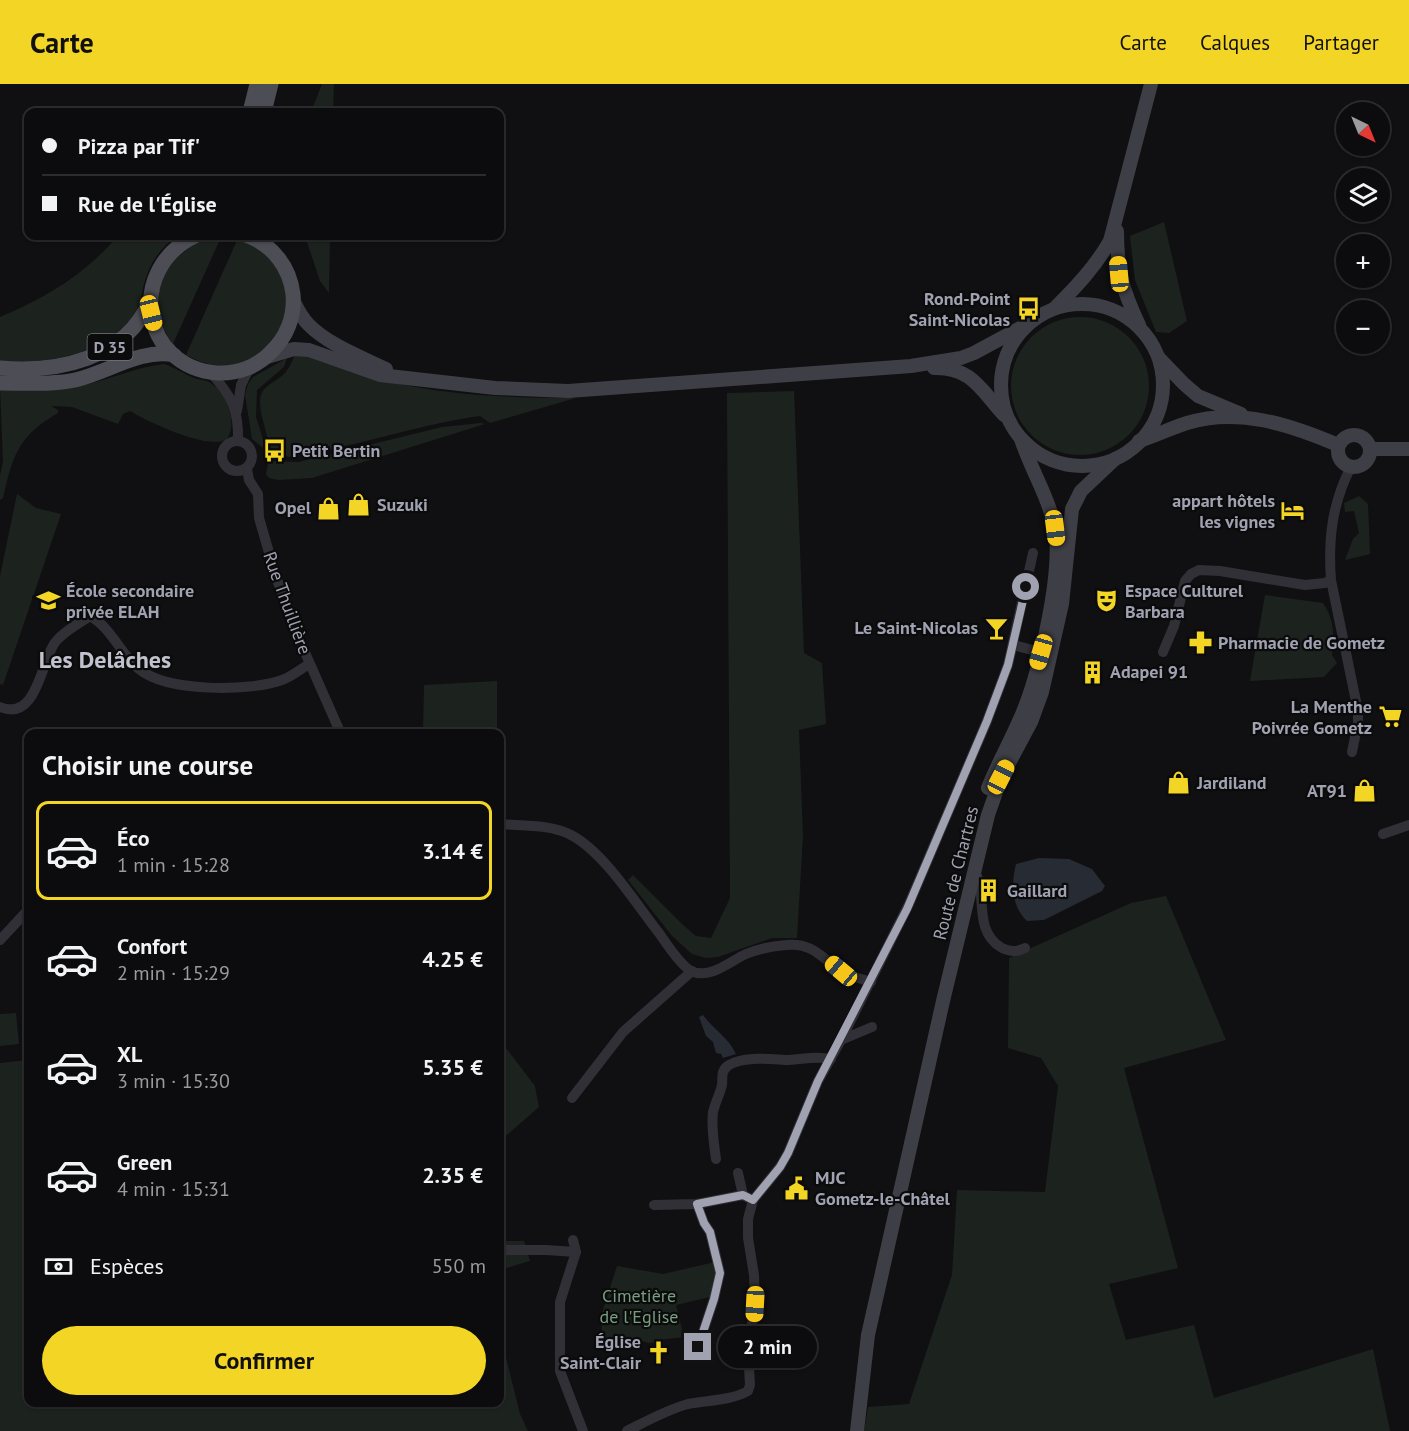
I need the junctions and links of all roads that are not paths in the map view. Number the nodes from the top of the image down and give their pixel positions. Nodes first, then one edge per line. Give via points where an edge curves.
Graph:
1 (256, 84) edge
2 (271, 84) edge
3 (1151, 84) edge
4 (251, 108) edge
5 (265, 108) edge
6 (1117, 217) junction
7 (188, 240) edge
8 (264, 241) edge
9 (293, 300) junction
10 (150, 301) junction
11 (1055, 308) junction
12 (1026, 325) junction
13 (1141, 329) junction
14 (174, 355) junction
15 (1158, 356) junction
16 (267, 357) junction
17 (911, 366) junction
18 (0, 368) edge
19 (250, 368) junction
20 (210, 372) junction
21 (404, 377) junction
22 (0, 382) edge
23 (237, 411) junction
24 (1248, 417) junction
25 (1008, 419) junction
26 (1021, 439) junction
27 (238, 441) junction
28 (1139, 441) junction
29 (1338, 445) junction
30 (1370, 449) junction
31 (1409, 449) edge
32 (1115, 459) junction
33 (1351, 467) junction
34 (247, 469) junction
35 (1033, 553) dead end
36 (1331, 580) junction
37 (1013, 645) junction
38 (1163, 652) dead end
39 (1045, 653) junction
40 (309, 664) junction
41 (0, 707) edge
42 (339, 729) edge
43 (1352, 752) dead end
44 (504, 824) edge
45 (1409, 825) edge
46 (1383, 834) dead end
47 (972, 870) junction
48 (24, 914) edge
49 (0, 940) edge
50 (1025, 948) dead end
51 (692, 971) junction
52 (871, 982) junction
53 (872, 1027) dead end
54 (841, 1040) junction
55 (831, 1059) junction
56 (572, 1098) dead end
57 (716, 1159) dead end
58 (738, 1173) dead end
59 (748, 1197) junction
60 (697, 1204) junction
61 (654, 1205) dead end
62 (573, 1240) dead end
63 (504, 1250) edge
64 (576, 1251) junction
65 (698, 1347) dead end
66 (583, 1431) edge
67 (627, 1431) edge
68 (857, 1431) edge

1 - 4 main road
2 - 5 main road
3 - 6 main road
6 - 11 main road via 1110,242 1099,260
6 - 13 main road via 1122,288
7 - 10 main road, D 35 via 164,260
8 - 9 main road via 283,264
9 - 16 main road via 287,332
9 - 21 main road via 309,325 321,335
10 - 14 main road, D 35 via 157,330
10 - 18 main road, D 35 via 136,326 104,351 80,362 52,368
11 - 12 main road
11 - 13 main road via 1078,303 1101,306 1123,314
12 - 17 main road via 961,358
12 - 25 main road via 1003,364 1001,398
13 - 15 main road
14 - 20 main road, D 35
14 - 22 main road, D 35 via 150,355 73,380
15 - 24 main road via 1198,396
15 - 28 main road via 1163,379 1161,402 1153,423
16 - 19 main road
16 - 21 main road via 294,349 309,350 380,375
17 - 21 main road via 568,391 495,388
17 - 25 main road via 950,369 972,377
19 - 20 main road via 234,373
19 - 23 street via 241,385
20 - 23 street
23 - 27 street
24 - 28 main road via 1186,423
24 - 29 main road via 1278,423
25 - 26 main road
26 - 32 main road via 1039,454 1059,463 1093,465
26 - 39 main road, Route de Chartres via 1048,502 1056,542
27 - 34 street via 248,445 253,454
27 - 34 street via 225,447 223,461 232,471
28 - 32 main road
29 - 30 main road via 1345,436 1356,434 1366,440
29 - 33 main road via 1338,456
30 - 31 main road
30 - 33 main road via 1364,463
32 - 39 main road, Route de Chartres via 1081,491 1072,509 1062,604
33 - 36 street via 1333,511
34 - 40 street, Rue Thuillière via 258,494 259,518 277,580
35 - 37 street
36 - 38 street via 1305,585 1199,570 1185,581
36 - 43 street via 1358,711
37 - 39 street
37 - 52 street via 951,807
39 - 47 main road, Route de Chartres via 1019,722 986,792
40 - 41 street via 282,680 239,689 158,680 124,655 101,622 90,616 54,645 33,696 11,709
40 - 42 street, Rue Thuillière
44 - 51 street via 559,831 583,843
45 - 46 street
47 - 50 street via 978,876 987,931 1009,951
47 - 68 main road, Route de Chartres via 868,1335
48 - 49 street
51 - 52 street via 705,973 746,954 797,944 815,949 841,971
51 - 56 street via 622,1032
52 - 54 street
53 - 54 street
54 - 55 street
55 - 57 street via 818,1056 731,1064 721,1075 722,1086 713,1115
55 - 59 street via 780,1167
58 - 59 street
59 - 60 street
59 - 67 street via 755,1304 748,1391 670,1410
60 - 61 street
60 - 65 street via 710,1232 720,1273
62 - 64 street
63 - 64 street
64 - 66 street via 560,1302 560,1371

